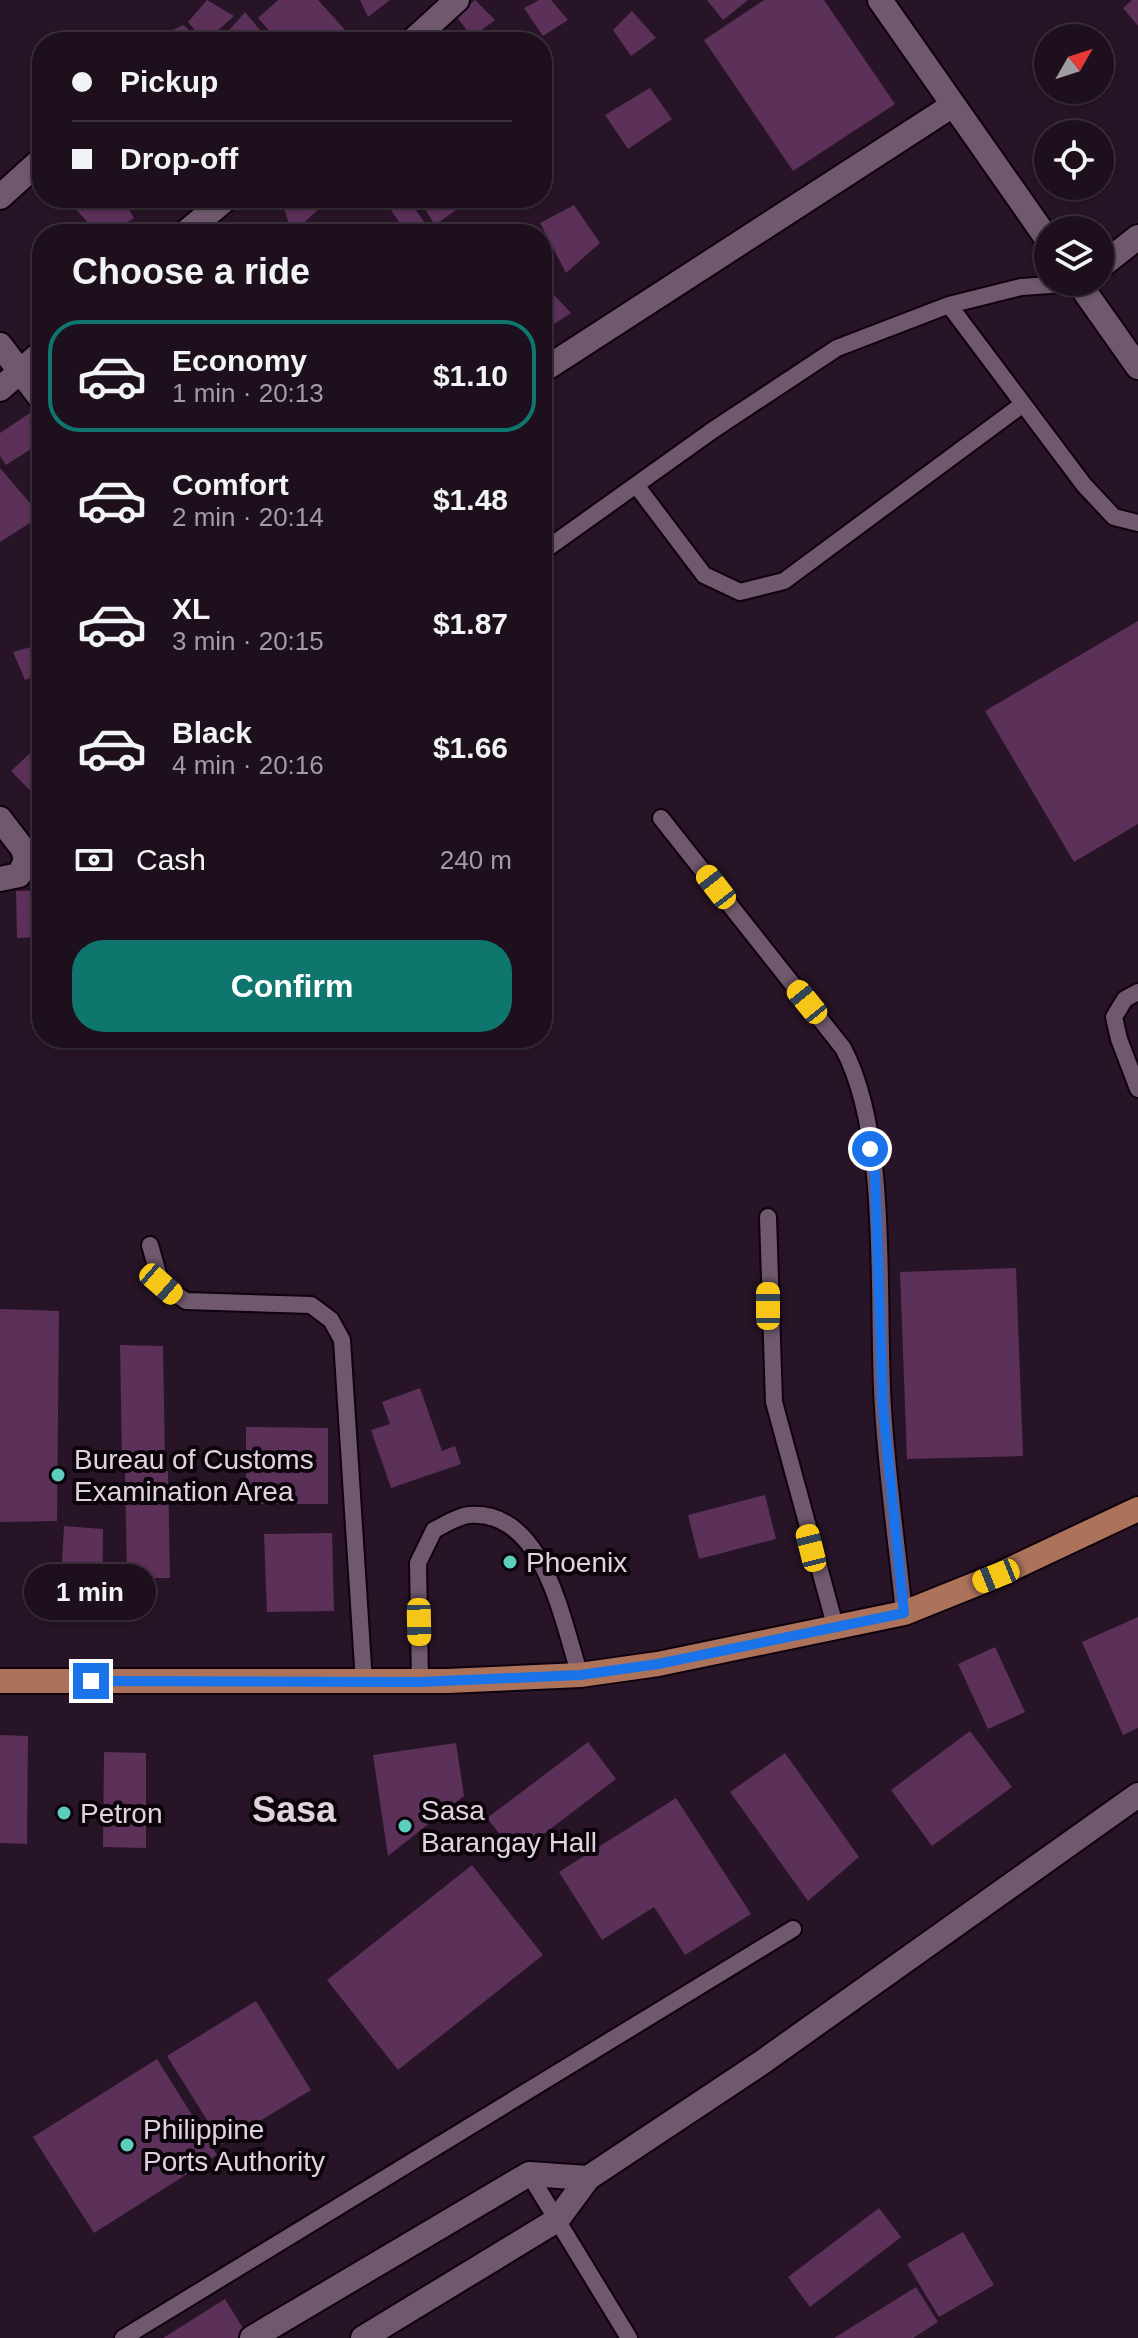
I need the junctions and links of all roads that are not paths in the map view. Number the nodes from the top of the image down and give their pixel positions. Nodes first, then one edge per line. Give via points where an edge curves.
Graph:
1 (457, 0) edge
2 (880, 0) edge
3 (422, 32) edge
4 (953, 105) junction
5 (32, 168) edge
6 (0, 197) edge
7 (215, 208) edge
8 (1034, 220) edge
9 (196, 224) edge
10 (1138, 237) edge
11 (1114, 256) edge
12 (1034, 286) edge
13 (1089, 296) edge
14 (949, 305) junction
15 (0, 345) edge
16 (32, 360) edge
17 (552, 365) edge
18 (1138, 367) edge
19 (19, 371) junction
20 (32, 387) edge
21 (0, 389) edge
22 (1023, 404) junction
23 (636, 485) junction
24 (1138, 523) edge
25 (552, 545) edge
26 (661, 818) dead end
27 (0, 819) edge
28 (4, 879) edge
29 (1138, 992) edge
30 (1138, 1089) edge
31 (768, 1217) dead end
32 (150, 1245) dead end
33 (1138, 1509) edge
34 (904, 1613) junction
35 (836, 1629) junction
36 (580, 1675) junction
37 (0, 1681) edge
38 (364, 1682) junction
39 (420, 1682) junction
40 (1138, 1795) edge
41 (793, 1929) dead end
42 (529, 2174) junction
43 (588, 2178) junction
44 (557, 2220) junction
45 (123, 2338) edge
46 (252, 2338) edge
47 (363, 2338) edge
48 (629, 2338) edge

1 - 3 street
2 - 4 street
4 - 8 street
4 - 17 street
5 - 6 street
7 - 9 street
10 - 11 street
12 - 14 lane
13 - 18 street
14 - 22 lane
14 - 23 lane via 837,348
15 - 19 street
16 - 19 street
19 - 20 street
19 - 21 street
22 - 23 lane via 784,581 740,592 704,575
22 - 24 lane via 1114,517
23 - 25 lane
26 - 34 lane via 853,1067 875,1176 883,1408
27 - 28 street via 26,860 19,875
29 - 30 lane via 1125,999 1114,1017
31 - 35 lane via 774,1402
32 - 38 lane via 161,1284 174,1295 203,1303 311,1305 331,1320 342,1340
33 - 34 main road
34 - 35 main road
35 - 36 main road
36 - 39 main road
36 - 39 lane via 542,1558 506,1521 468,1515 434,1530 418,1563
37 - 38 main road
38 - 39 main road
40 - 43 street via 761,2063
41 - 45 lane
42 - 43 street
42 - 44 lane
42 - 46 street
43 - 44 street
44 - 47 street
44 - 48 lane

